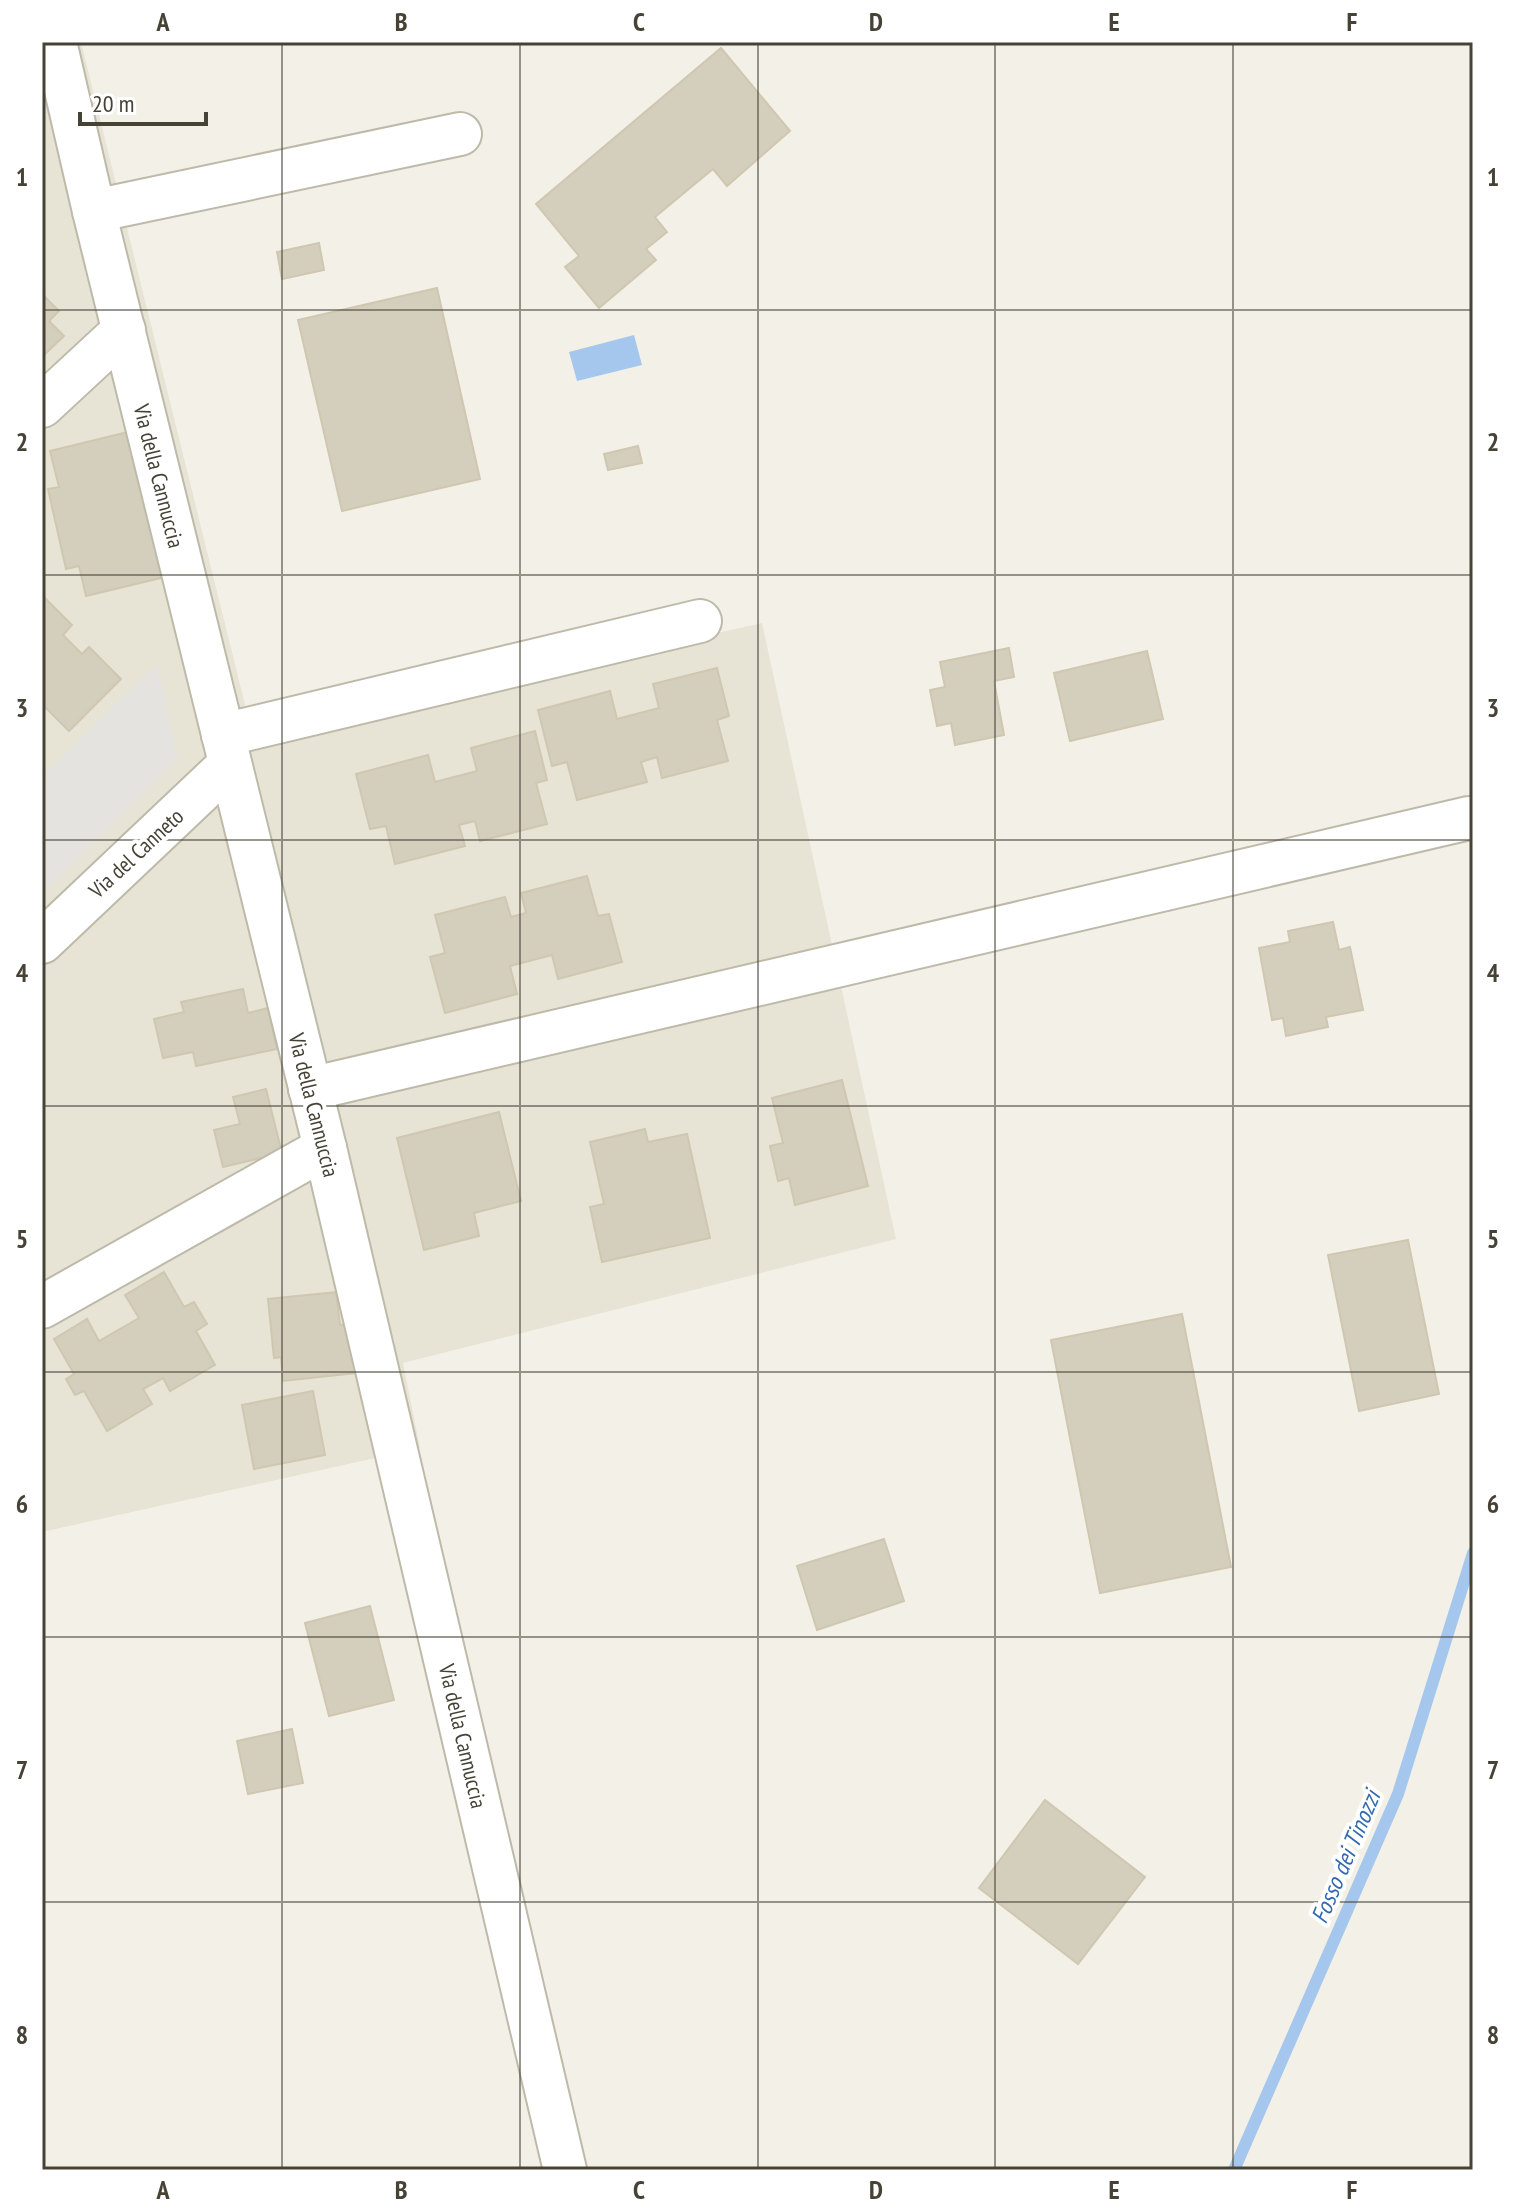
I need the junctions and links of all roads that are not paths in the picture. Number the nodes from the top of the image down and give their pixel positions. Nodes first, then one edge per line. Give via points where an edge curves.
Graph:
1 (53, 42) edge
2 (42, 51) edge
3 (460, 134) dead end
4 (94, 211) junction
5 (124, 330) junction
6 (42, 406) edge
7 (700, 621) dead end
8 (226, 750) junction
9 (1469, 818) dead end
10 (42, 942) edge
11 (310, 1089) junction
12 (325, 1148) junction
13 (42, 1307) edge
14 (565, 2170) edge

1 - 2 street
1 - 4 street, Via della Cannuccia
3 - 4 street
4 - 5 street, Via della Cannuccia
5 - 6 street
5 - 8 street, Via della Cannuccia
7 - 8 street
8 - 10 street, Via del Canneto
8 - 11 street, Via della Cannuccia
9 - 11 street
11 - 12 street, Via della Cannuccia
12 - 13 street
12 - 14 street, Via della Cannuccia

